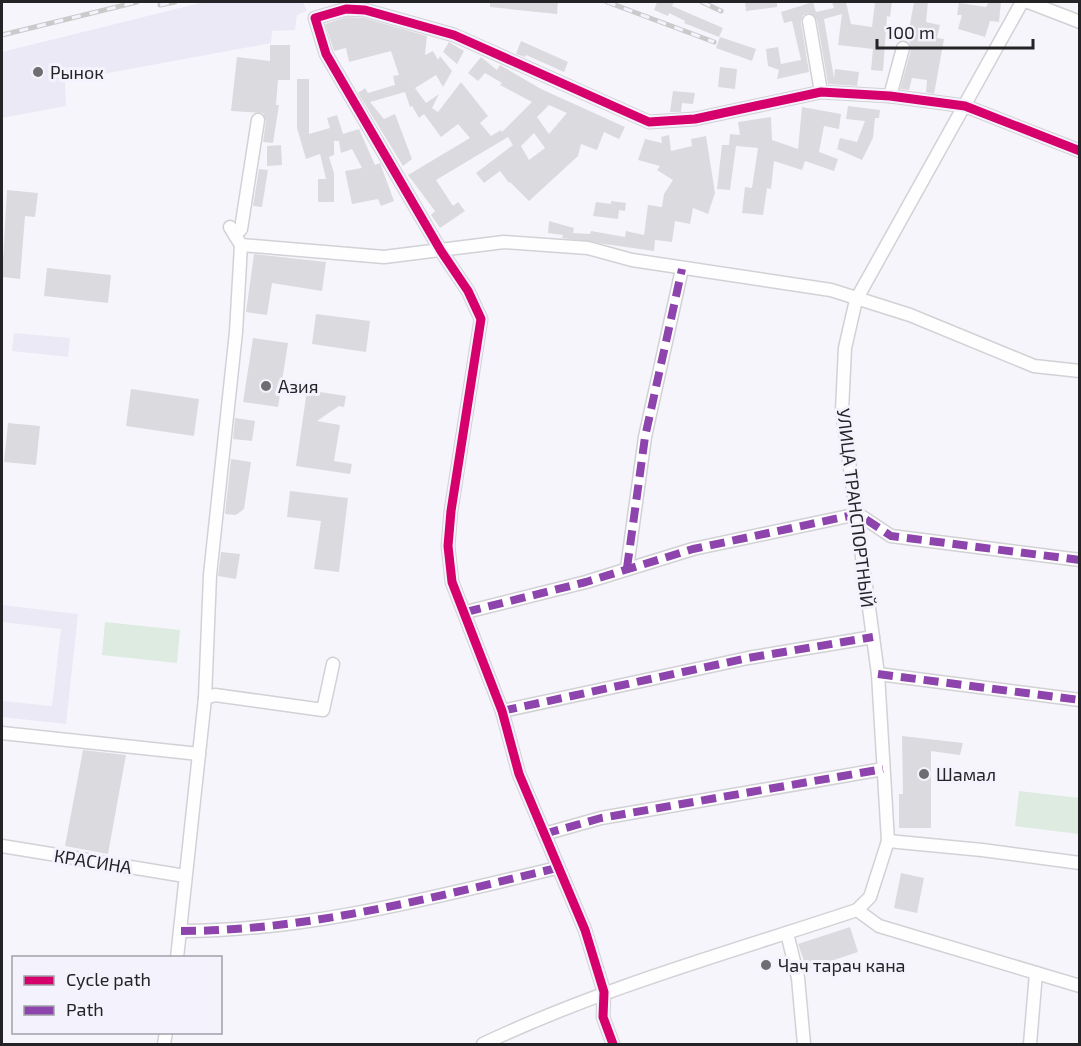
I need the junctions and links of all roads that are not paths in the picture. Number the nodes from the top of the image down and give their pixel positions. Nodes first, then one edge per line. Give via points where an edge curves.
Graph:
1 (1022, 2) edge
2 (1028, 2) edge
3 (809, 21) dead end
4 (1080, 22) edge
5 (903, 48) dead end
6 (821, 92) junction
7 (890, 96) junction
8 (964, 106) junction
9 (258, 120) dead end
10 (1080, 151) edge
11 (235, 236) junction
12 (441, 251) junction
13 (682, 269) junction
14 (856, 300) junction
15 (1080, 371) edge
16 (858, 514) junction
17 (1080, 560) edge
18 (627, 568) junction
19 (466, 612) junction
20 (873, 637) junction
21 (333, 664) dead end
22 (878, 674) junction
23 (205, 698) junction
24 (1080, 700) edge
25 (502, 711) junction
26 (2, 733) edge
27 (199, 754) junction
28 (884, 769) junction
29 (544, 834) junction
30 (888, 841) junction
31 (2, 846) edge
32 (1080, 863) edge
33 (557, 868) junction
34 (185, 876) junction
35 (857, 910) junction
36 (181, 931) junction
37 (787, 933) junction
38 (177, 956) edge
39 (1036, 973) junction
40 (1080, 986) edge
41 (604, 992) junction
42 (483, 1044) edge
43 (613, 1044) edge
44 (804, 1044) edge
45 (1030, 1044) edge

1 - 8 street, УЛИЦА ТРАНСПОРТНЫЙ
2 - 4 street
3 - 6 street
5 - 7 street
6 - 7 street
6 - 12 street via 695,119 649,122 454,35 365,10 346,9 315,18 326,54
7 - 8 street
8 - 10 street
8 - 14 street, УЛИЦА ТРАНСПОРТНЫЙ
9 - 11 street via 241,229
11 - 12 street via 384,257
11 - 23 street via 236,332 210,575
12 - 13 street via 504,242 588,248
12 - 19 street via 481,319 448,546 452,582
13 - 14 street via 795,283
13 - 18 street via 645,437
14 - 15 street via 910,315 1034,366
14 - 16 street, УЛИЦА ТРАНСПОРТНЫЙ via 845,348 842,410
16 - 17 street via 891,536
16 - 18 street via 693,549
16 - 20 street, УЛИЦА ТРАНСПОРТНЫЙ
18 - 19 street
19 - 25 street
20 - 22 street, УЛИЦА ТРАНСПОРТНЫЙ
20 - 25 street via 748,658
21 - 23 street via 323,710 215,695
22 - 24 street
22 - 28 street, УЛИЦА ТРАНСПОРТНЫЙ
23 - 27 street
25 - 29 street via 519,774
26 - 27 street
27 - 34 street
28 - 29 street via 600,818
28 - 30 street, УЛИЦА ТРАНСПОРТНЫЙ
29 - 33 street
30 - 32 street
30 - 35 street via 870,897
31 - 34 street, КРАСИНА
33 - 36 street via 412,902 302,921 225,931
33 - 41 street via 585,930
34 - 36 street
35 - 37 street
35 - 39 street via 879,926
36 - 38 street
37 - 41 street
37 - 44 street via 798,978
39 - 40 street
39 - 45 street
41 - 42 street
41 - 43 street via 603,1017

